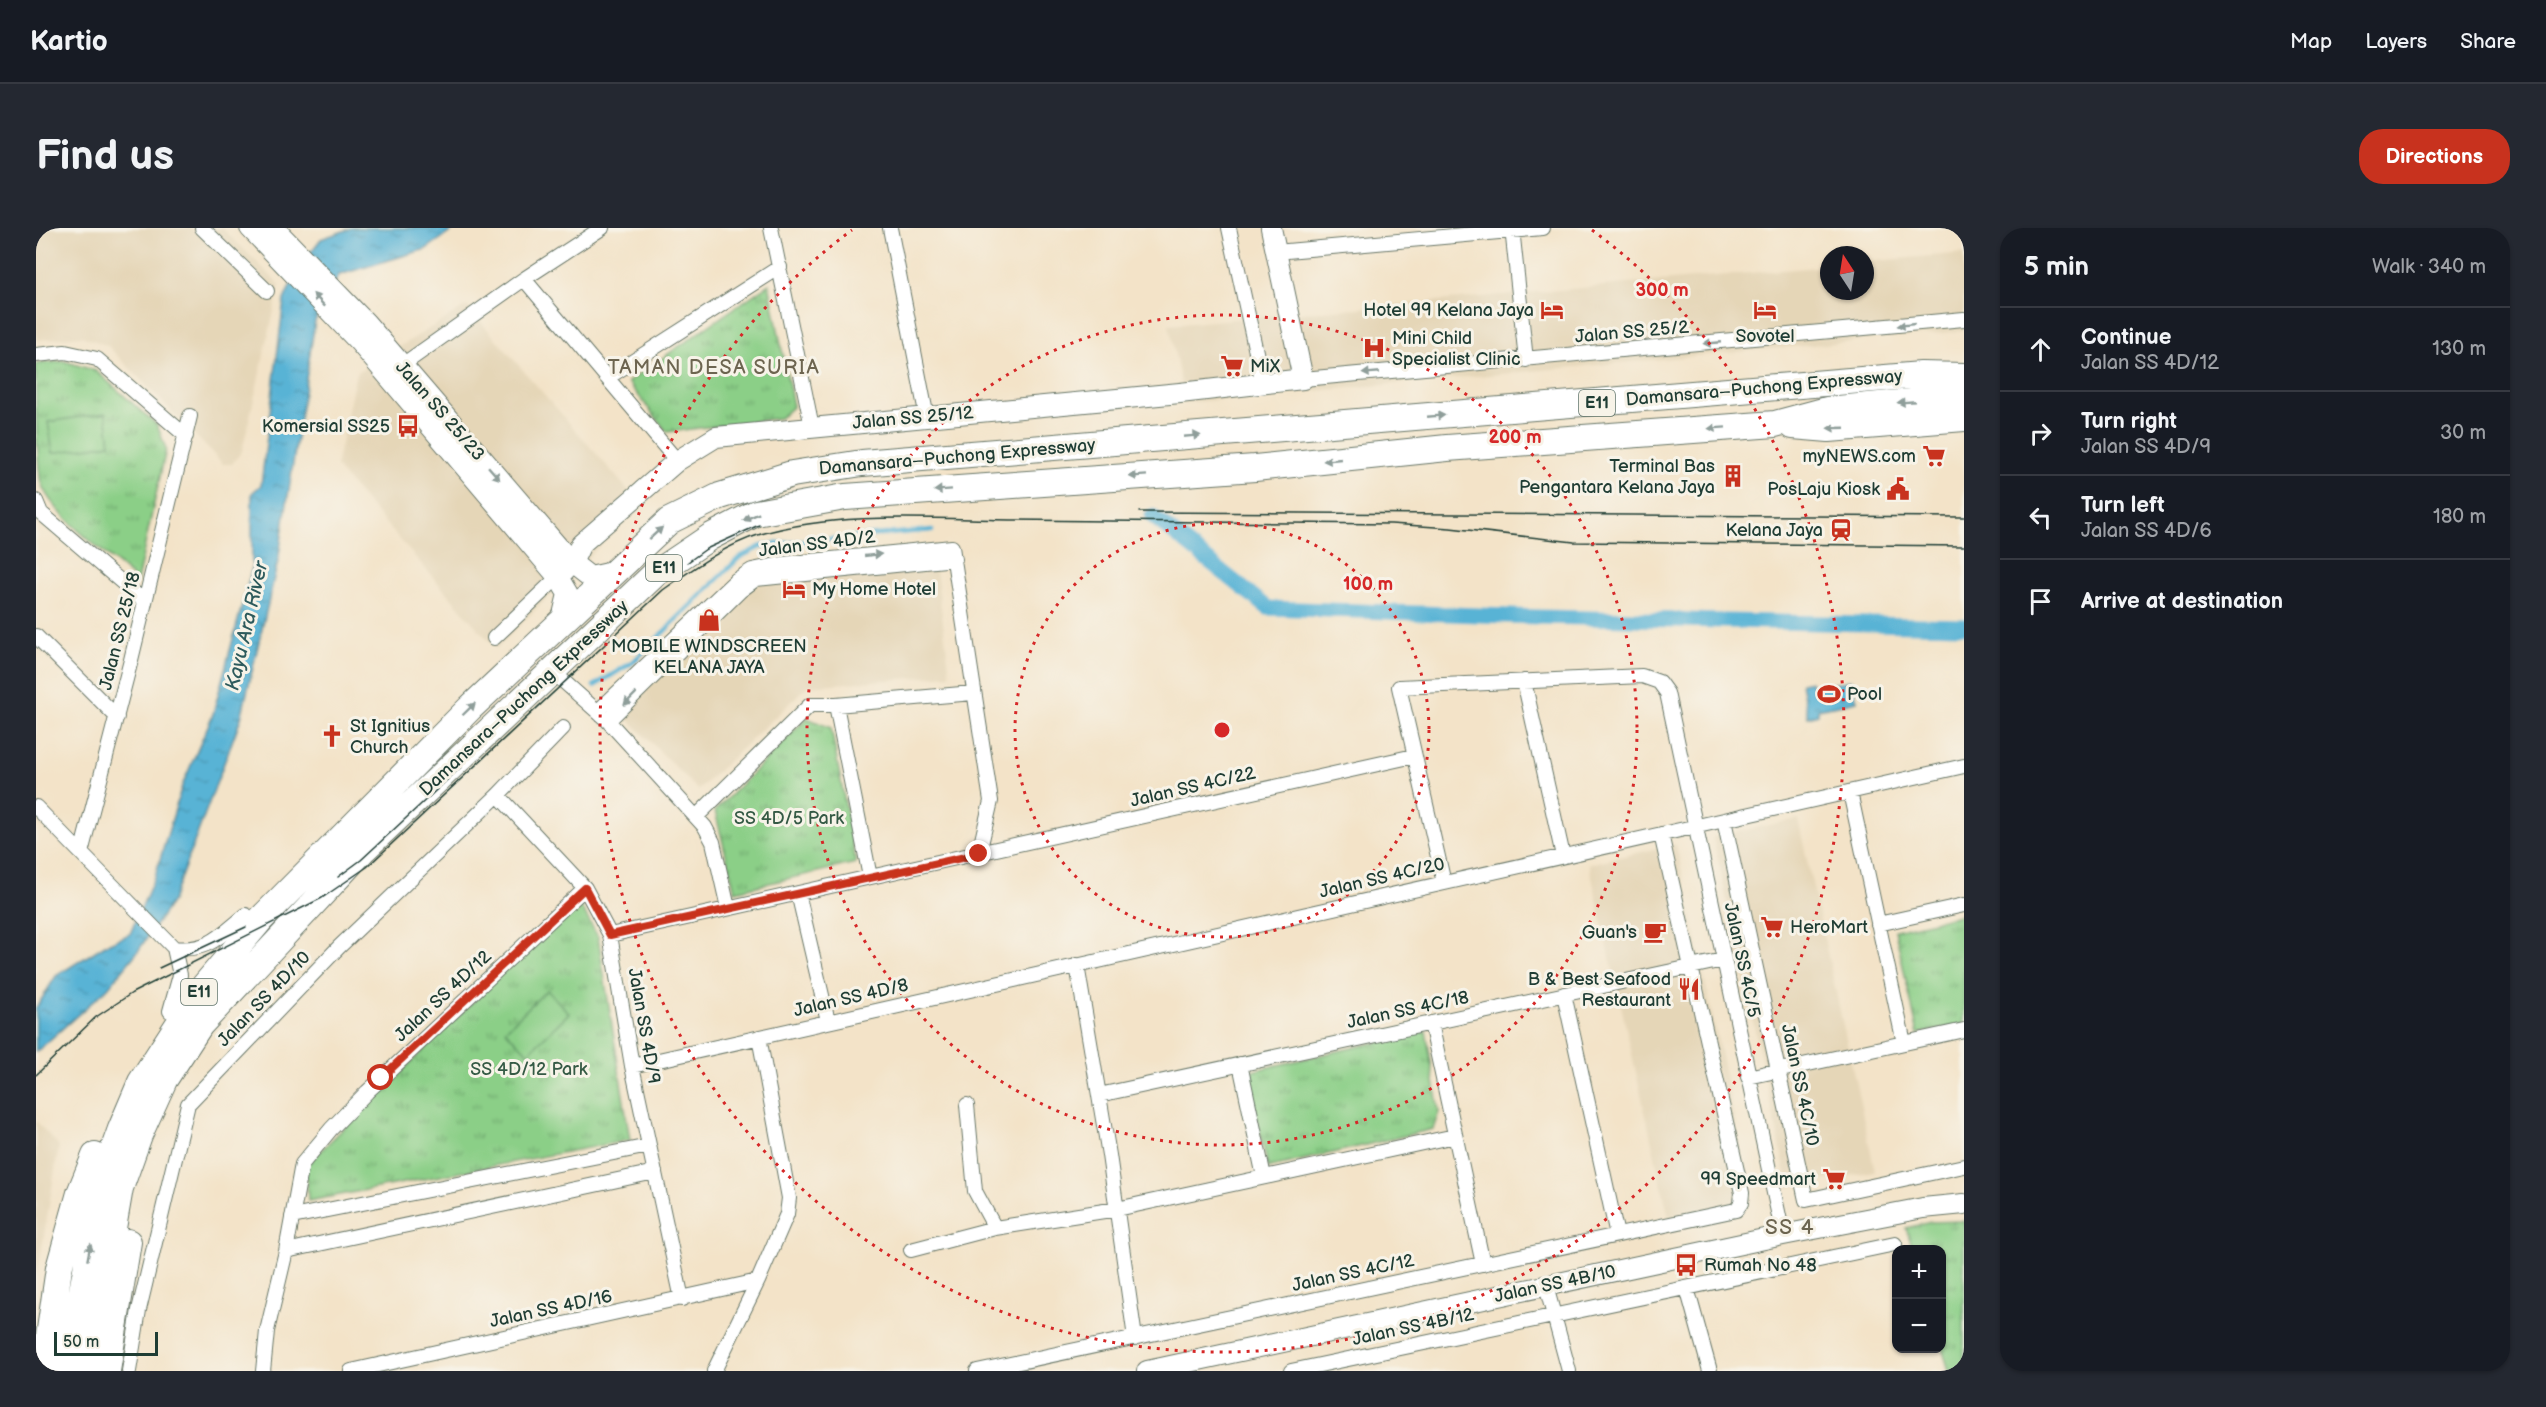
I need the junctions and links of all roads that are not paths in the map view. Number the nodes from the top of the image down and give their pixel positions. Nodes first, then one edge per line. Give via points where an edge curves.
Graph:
1 (202, 228) edge
2 (250, 228) edge
3 (602, 228) edge
4 (771, 228) edge
5 (890, 228) edge
6 (1229, 228) edge
7 (1271, 228) edge
8 (1543, 228) edge
9 (1512, 229) edge
10 (276, 239) edge
11 (1276, 252) junction
12 (780, 267) junction
13 (524, 279) junction
14 (267, 291) dead end
15 (1964, 319) edge
16 (36, 355) edge
17 (1526, 360) junction
18 (376, 363) junction
19 (1964, 363) edge
20 (401, 366) junction
21 (1921, 375) junction
22 (1964, 376) edge
23 (607, 378) junction
24 (1303, 379) junction
25 (1263, 384) junction
26 (1964, 397) edge
27 (190, 417) dead end
28 (927, 418) junction
29 (1964, 418) edge
30 (1775, 424) junction
31 (812, 427) junction
32 (186, 436) junction
33 (677, 461) junction
34 (36, 501) edge
35 (565, 570) junction
36 (613, 572) junction
37 (146, 602) junction
38 (561, 623) junction
39 (36, 636) edge
40 (494, 638) dead end
41 (552, 671) junction
42 (1524, 681) junction
43 (1502, 682) junction
44 (973, 693) junction
45 (1528, 697) junction
46 (836, 705) junction
47 (603, 716) junction
48 (117, 717) junction
49 (563, 729) dead end
50 (435, 742) junction
51 (1414, 756) junction
52 (1964, 766) edge
53 (1850, 792) junction
54 (498, 795) junction
55 (36, 807) edge
56 (697, 816) junction
57 (1724, 820) junction
58 (1694, 826) junction
59 (1661, 834) junction
60 (81, 853) junction
61 (979, 854) junction
62 (1563, 856) junction
63 (870, 877) junction
64 (1444, 883) junction
65 (585, 888) junction
66 (798, 893) junction
67 (1964, 905) edge
68 (728, 908) junction
69 (246, 915) junction
70 (1878, 924) junction
71 (610, 935) junction
72 (172, 945) junction
73 (1723, 960) junction
74 (1077, 965) junction
75 (1690, 967) junction
76 (1564, 994) junction
77 (170, 1011) junction
78 (828, 1022) junction
79 (1431, 1023) junction
80 (1964, 1030) edge
81 (759, 1037) junction
82 (1904, 1043) junction
83 (1240, 1064) junction
84 (632, 1066) junction
85 (1778, 1070) junction
86 (1749, 1077) junction
87 (1100, 1095) junction
88 (967, 1104) dead end
89 (153, 1105) junction
90 (1455, 1136) junction
91 (649, 1146) junction
92 (1964, 1166) edge
93 (655, 1172) junction
94 (1264, 1177) junction
95 (1964, 1204) edge
96 (1117, 1209) junction
97 (292, 1217) junction
98 (995, 1228) junction
99 (1783, 1234) junction
100 (1617, 1235) junction
101 (1895, 1244) dead end
102 (911, 1250) dead end
103 (286, 1251) junction
104 (1483, 1264) junction
105 (758, 1281) junction
106 (1546, 1286) junction
107 (1688, 1288) junction
108 (682, 1299) junction
109 (88, 1310) junction
110 (1554, 1316) junction
111 (1135, 1338) junction
112 (44, 1371) edge
113 (68, 1371) edge
114 (88, 1371) edge
115 (107, 1371) edge
116 (129, 1371) edge
117 (263, 1371) edge
118 (351, 1371) edge
119 (714, 1371) edge
120 (977, 1371) edge
121 (1147, 1371) edge
122 (1291, 1371) edge
123 (1569, 1371) edge
124 (1710, 1371) edge

1 - 14 street
2 - 10 street, Jalan SS 25/23
3 - 13 street
4 - 12 street
5 - 28 street
6 - 25 street
7 - 11 street
8 - 9 street
9 - 11 street
9 - 17 street
18 -> 10 street, Jalan SS 25/23
10 - 20 street, Jalan SS 25/23 via 366,323
11 - 24 street
12 - 23 street
12 - 31 street
13 - 20 street
13 - 23 street
15 -> 17 street, Jalan SS 25/2
16 - 32 street via 65,352 97,359
17 -> 24 street, Jalan SS 25/2
18 - 20 street
18 - 35 street, Jalan SS 25/23
19 - 21 highway
20 -> 35 street, Jalan SS 25/23
21 - 22 highway, Damansara–Puchong Expressway / E11
36 -> 21 highway, Damansara–Puchong Expressway / E11 via 669,521 720,496 792,474 862,463
23 - 33 street
24 - 25 street, Jalan SS 25/12
25 - 28 street, Jalan SS 25/12
26 -> 30 highway, Damansara–Puchong Expressway / E11 via 1827,410
27 - 32 street, Jalan SS 25/18
28 - 31 street, Jalan SS 25/12
29 -> 30 highway via 1829,429
30 -> 41 highway, Damansara–Puchong Expressway / E11 via 1447,448 1255,468 845,497 756,513 655,574
31 - 33 street, Jalan SS 25/12 via 716,437
32 - 37 street, Jalan SS 25/18
33 - 35 street, Jalan SS 25/12 via 581,544
34 - 37 street via 41,513
35 - 36 street, Jalan SS 25/23 via 590,577
35 - 38 street, Jalan SS 25/23 via 568,594
35 - 40 street
36 - 38 highway, Damansara–Puchong Expressway / E11
37 - 48 street, Jalan SS 25/18
50 -> 38 highway, Damansara–Puchong Expressway / E11
39 - 48 street
41 - 47 street
41 - 89 highway, Damansara–Puchong Expressway / E11 via 364,849 213,1009 164,1080
42 - 43 street
42 - 45 street
42 - 58 street, Jalan SS 4C/5 via 1642,676 1659,682 1667,693
43 - 45 street
43 - 51 street via 1399,687
44 - 46 street
44 - 47 street via 953,553 756,579
44 - 61 street via 991,801
45 - 62 street
46 - 56 street via 810,705
46 - 63 street
47 - 56 street
48 - 60 street, Jalan SS 25/18
49 - 54 street, Jalan SS 4D/10
50 - 69 highway via 296,864
109 -> 50 highway, Damansara–Puchong Expressway / E11 via 103,1179 141,1082 200,991 261,919
51 - 61 street, Jalan SS 4C/22
51 - 64 street
52 - 53 street, Jalan SS 4C/20
53 - 57 street, Jalan SS 4C/20
53 - 70 street
54 - 65 street, Jalan SS 4D/9
54 - 116 street, Jalan SS 4D/10 via 339,948 188,1104 139,1310
55 - 60 street
56 - 68 street via 712,842
57 - 58 street, Jalan SS 4C/20
57 - 85 street, Jalan SS 4C/10
58 - 59 street, Jalan SS 4C/20
58 - 73 street, Jalan SS 4C/5
59 - 62 street, Jalan SS 4C/20
59 - 75 street
60 - 72 street
61 - 63 street, Jalan SS 4C/22
62 - 64 street, Jalan SS 4C/20
63 - 66 street, Jalan SS 4C/22
64 - 74 street, Jalan SS 4C/20
65 - 71 street, Jalan SS 4D/9
65 - 97 street, Jalan SS 4D/12 via 331,1128 302,1164
66 - 68 street, Jalan SS 4C/22
66 - 78 street
67 - 70 street
68 - 71 street, Jalan SS 4C/22
69 - 72 street via 199,948
69 - 77 highway
70 - 82 street
71 - 84 street, Jalan SS 4D/9
72 - 77 street via 180,975
73 - 75 street, Jalan SS 4C/18
73 - 86 street, Jalan SS 4C/5
74 - 78 street, Jalan SS 4D/8
74 - 87 street
75 - 76 street, Jalan SS 4C/18
75 - 100 street, Jalan SS 4C/12 via 1742,1192 1741,1203 1737,1210
76 - 79 street, Jalan SS 4C/18
76 - 100 street
77 - 112 highway via 125,1085 80,1193 59,1268
78 - 81 street, Jalan SS 4D/8
79 - 83 street, Jalan SS 4C/18
79 - 90 street
80 - 82 street
81 - 84 street, Jalan SS 4D/8
81 - 105 street via 789,1198 787,1214
82 - 85 street
83 - 87 street, Jalan SS 4C/18
83 - 94 street
84 - 91 street, Jalan SS 4D/9
85 - 86 street
85 - 92 street, Jalan SS 4C/10 via 1806,1200
86 - 99 street, Jalan SS 4C/5
87 - 96 street
88 - 98 street via 975,1191
89 - 109 highway, Damansara–Puchong Expressway / E11 via 120,1188
89 - 115 highway via 156,1129 136,1190
90 - 94 street
90 - 104 street
91 - 93 street, Jalan SS 4D/9
91 - 97 street
93 - 103 street
93 - 108 street, Jalan SS 4D/9
94 - 96 street
95 - 99 street, Jalan SS 4B/10
96 - 98 street
96 - 111 street
97 - 103 street, Jalan SS 4D/12
98 - 102 street
99 - 106 street, Jalan SS 4B/10
100 - 104 street, Jalan SS 4C/12
101 - 107 street, Jalan SS 4B/12
103 - 117 street, Jalan SS 4D/12 via 267,1331
104 - 111 street, Jalan SS 4C/12
105 - 108 street, Jalan SS 4D/16
105 - 119 street
106 - 110 street
106 - 121 street, Jalan SS 4B/10
107 - 110 street, Jalan SS 4B/12
107 - 124 street
108 - 118 street, Jalan SS 4D/16
109 - 113 highway, Damansara–Puchong Expressway / E11
109 - 114 highway, Damansara–Puchong Expressway / E11
110 - 122 street, Jalan SS 4B/12
110 - 123 street
111 - 120 street, Jalan SS 4C/12

